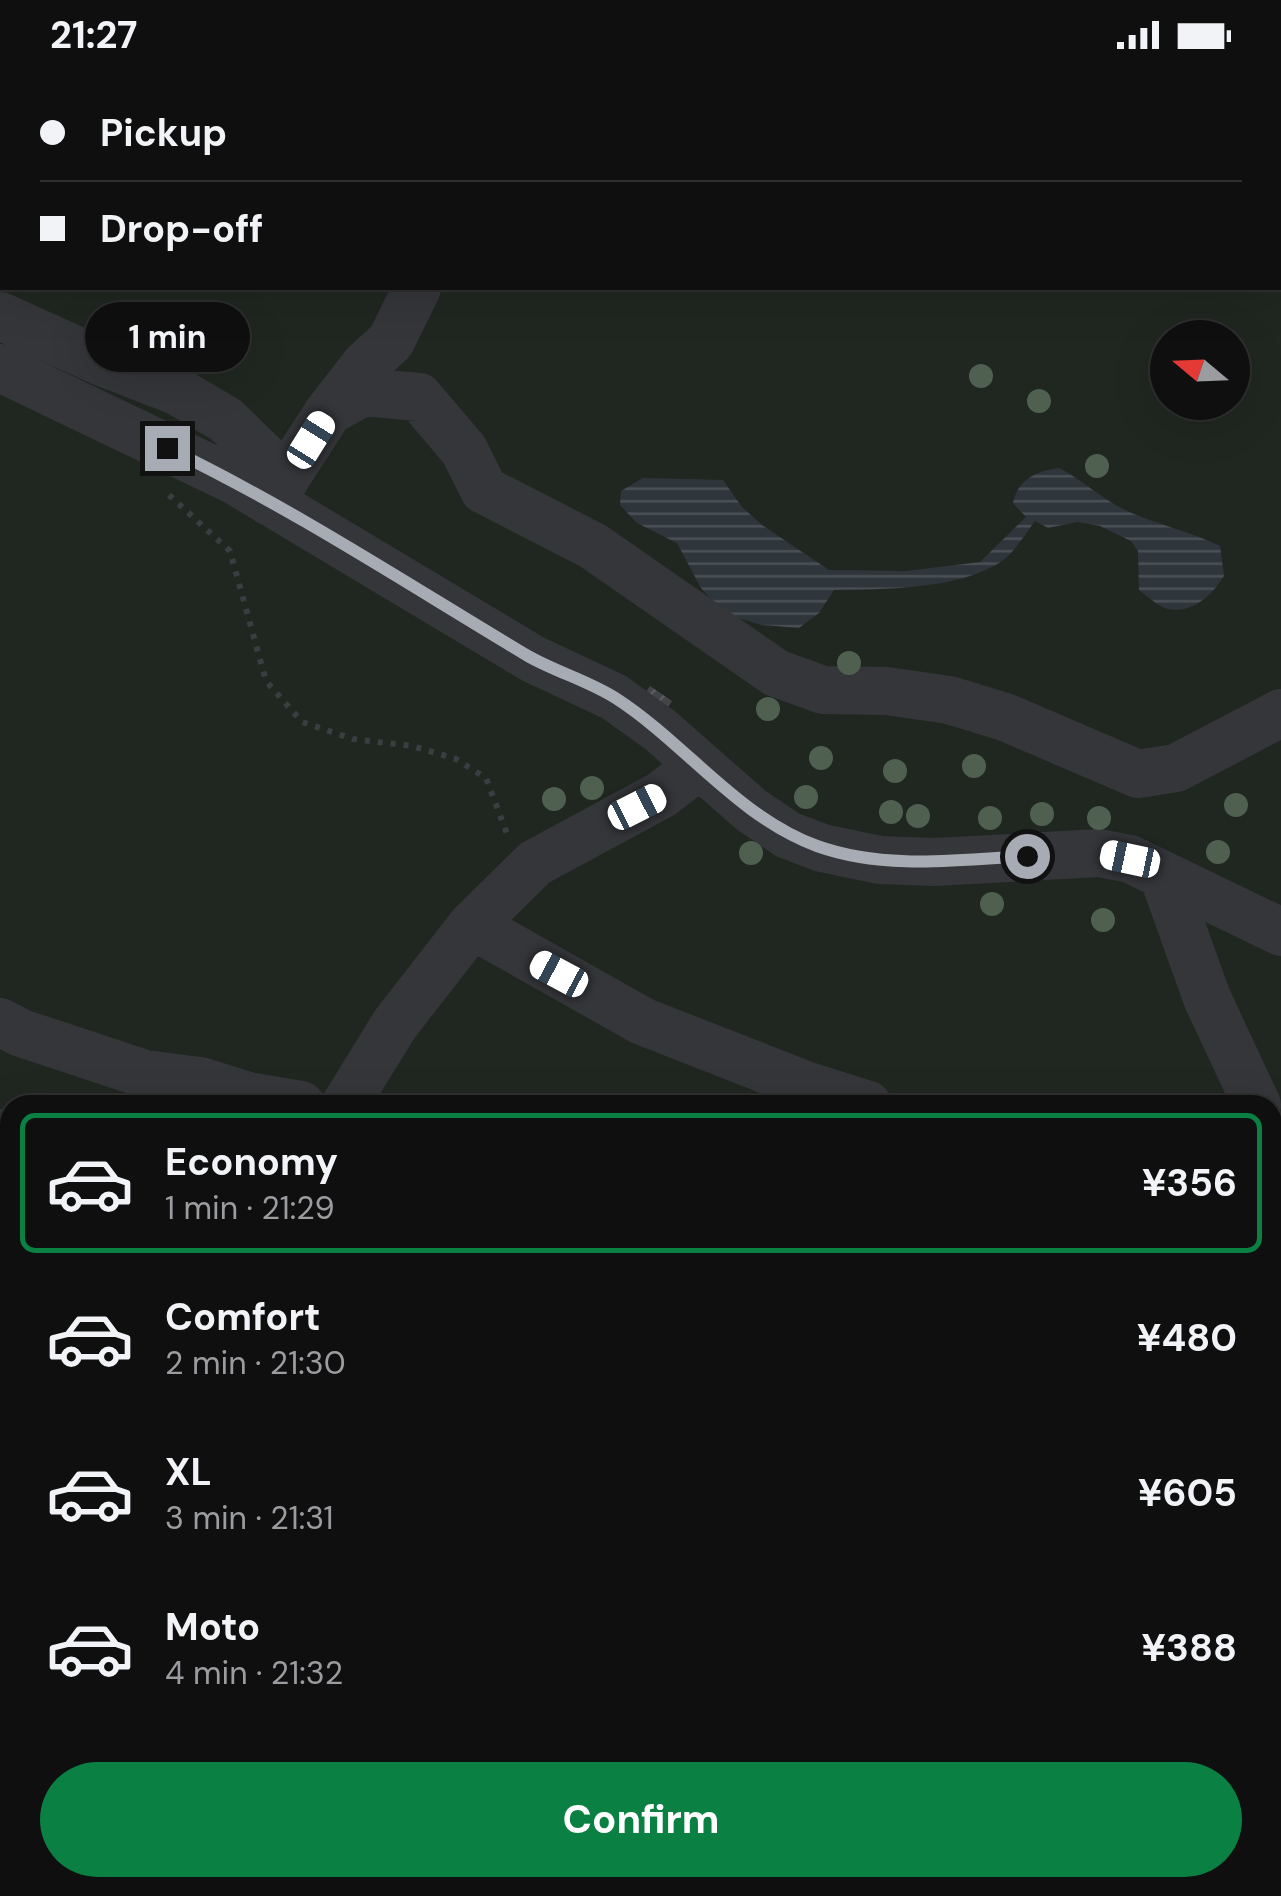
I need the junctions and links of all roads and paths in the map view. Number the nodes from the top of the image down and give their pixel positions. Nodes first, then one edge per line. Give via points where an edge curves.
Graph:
1 (416, 290) edge
2 (0, 316) edge
3 (0, 368) edge
4 (329, 411) junction
5 (161, 489) dead end
6 (278, 490) junction
7 (1281, 713) edge
8 (700, 765) junction
9 (528, 870) junction
10 (1163, 875) junction
11 (472, 925) junction
12 (1281, 932) edge
13 (0, 1022) edge
14 (245, 1095) edge
15 (351, 1095) edge
16 (836, 1095) edge
17 (1252, 1095) edge

1 - 4 street via 391,340
2 - 6 street via 177,390 226,420
3 - 6 street via 234,480
4 - 6 street
4 - 7 street via 363,392 419,397 464,450 484,490 592,546 776,674 823,690 949,700 1138,774 1176,768
5 - 9 path via 230,551 266,681 302,722 441,754 486,778 505,832
6 - 8 street via 533,659 614,697
8 - 9 street via 661,795
8 - 10 street via 752,810 822,848 935,862 1098,852
9 - 11 street
10 - 12 street
10 - 17 street
11 - 15 street
11 - 16 street via 642,1021
13 - 14 street via 145,1074

